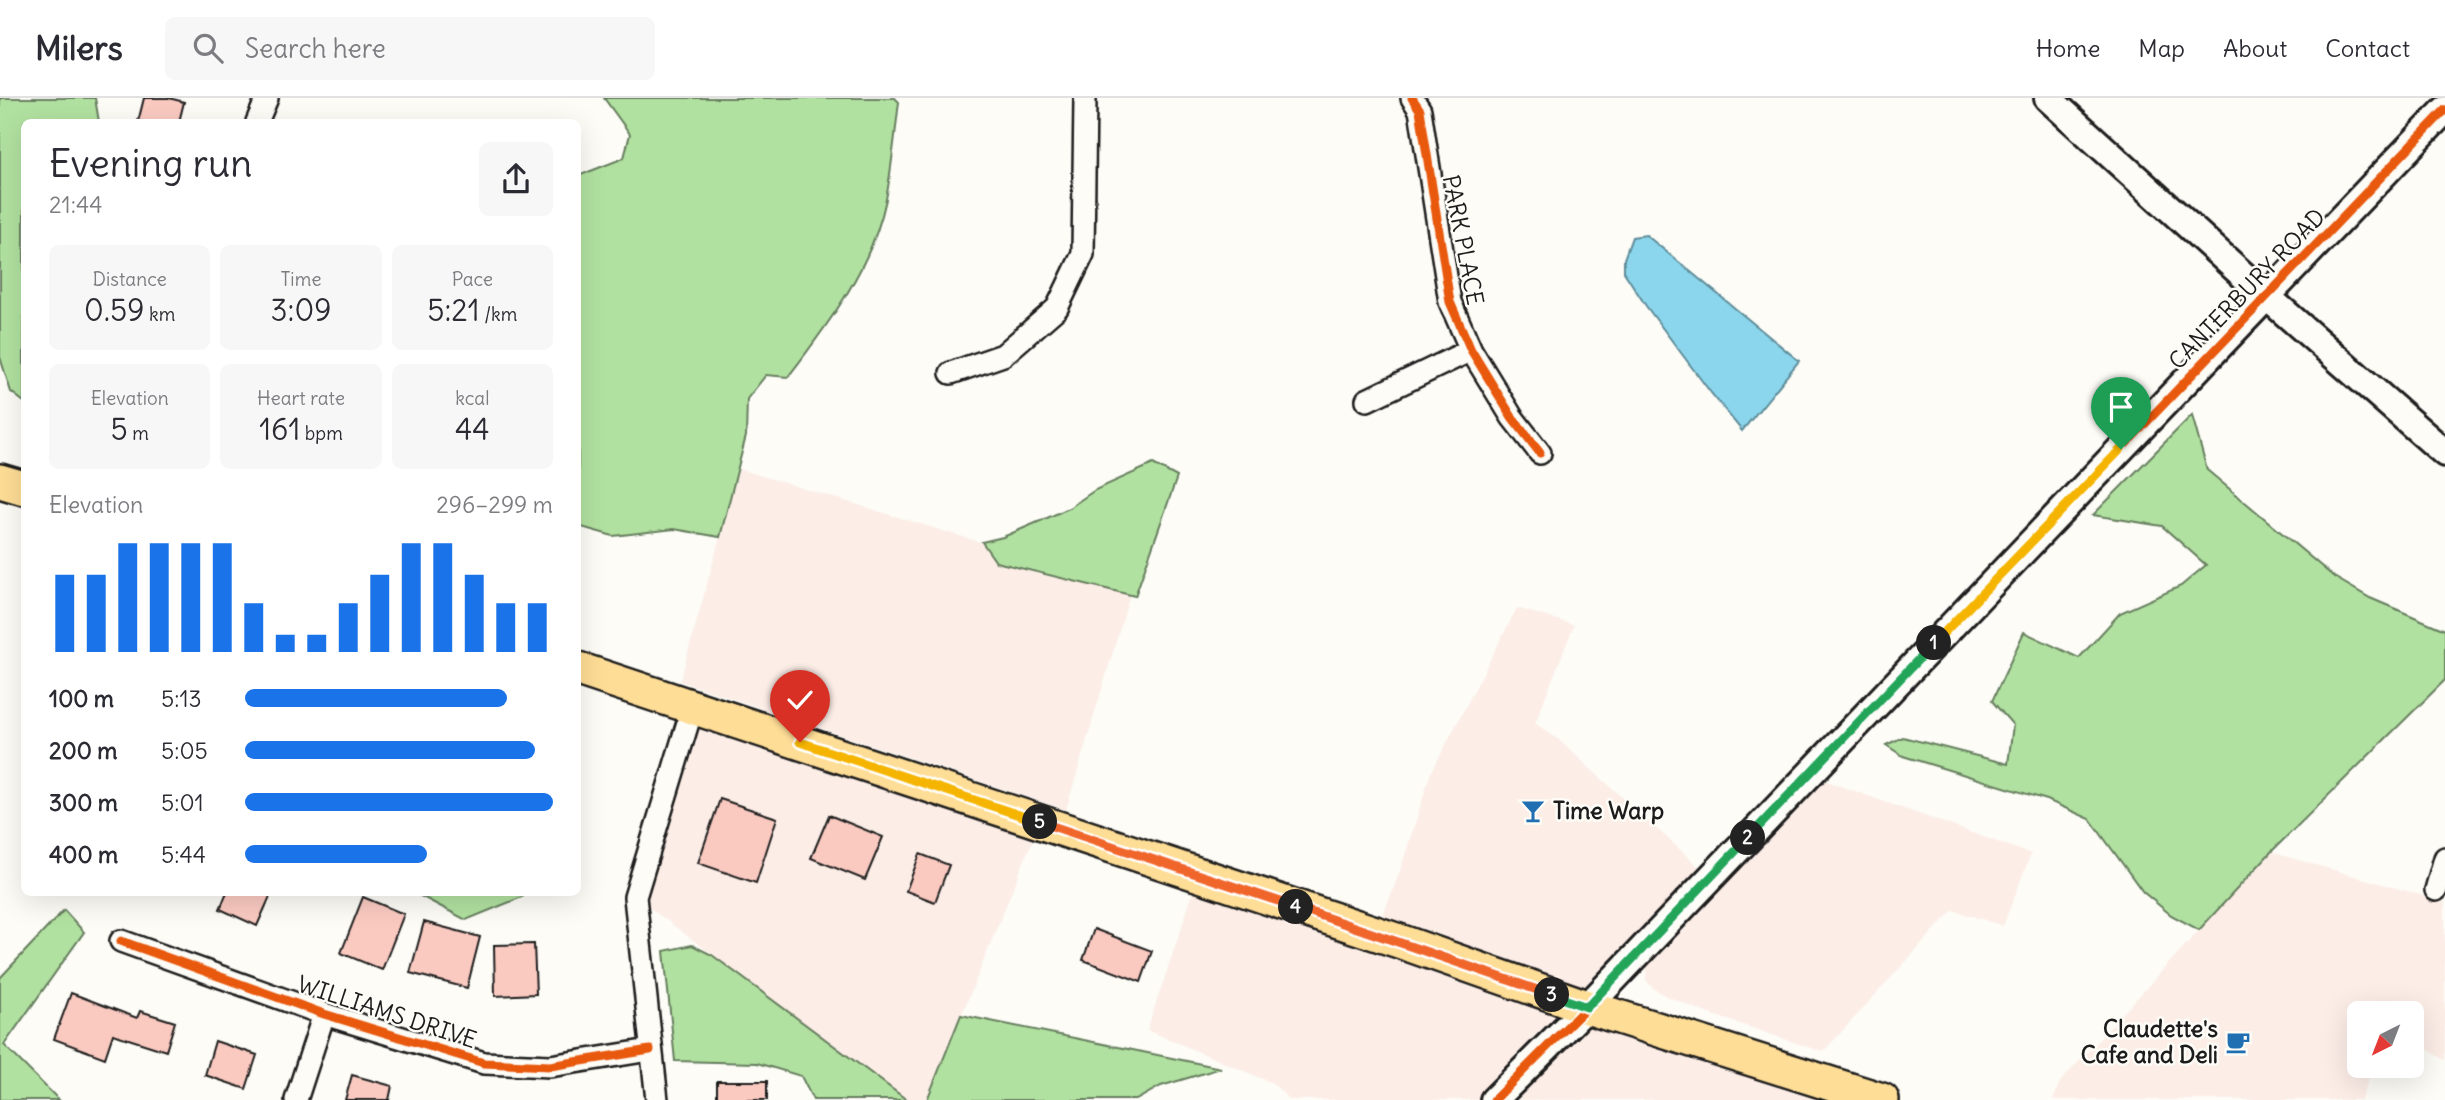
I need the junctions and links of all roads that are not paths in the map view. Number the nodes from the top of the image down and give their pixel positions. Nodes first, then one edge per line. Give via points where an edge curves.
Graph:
1 (267, 98) edge
2 (1085, 98) edge
3 (1412, 98) edge
4 (2048, 98) edge
5 (2445, 110) edge
6 (258, 119) edge
7 (2266, 296) junction
8 (1471, 350) junction
9 (951, 373) dead end
10 (1367, 400) dead end
11 (1540, 453) dead end
12 (2445, 453) edge
13 (0, 481) edge
14 (21, 487) edge
15 (581, 669) edge
16 (693, 706) junction
17 (2445, 858) edge
18 (2436, 890) dead end
19 (121, 941) dead end
20 (1587, 1007) junction
21 (324, 1014) junction
22 (650, 1050) junction
23 (296, 1100) edge
24 (657, 1100) edge
25 (1494, 1100) edge
26 (1882, 1100) edge

1 - 6 street
2 - 9 street via 1083,254 1057,308 1003,355
3 - 8 street, PARK PLACE via 1420,110 1450,302
4 - 7 street
5 - 7 street, CANTERBURY ROAD
7 - 12 street
7 - 20 street, CANTERBURY ROAD
8 - 10 street
8 - 11 street, PARK PLACE
13 - 14 main road
15 - 16 main road
16 - 20 main road
16 - 22 street via 635,897
17 - 18 street
19 - 21 street, WILLIAMS DRIVE
20 - 25 street, CANTERBURY ROAD
20 - 26 main road
21 - 22 street, WILLIAMS DRIVE via 484,1063 550,1066
21 - 23 street
22 - 24 street

